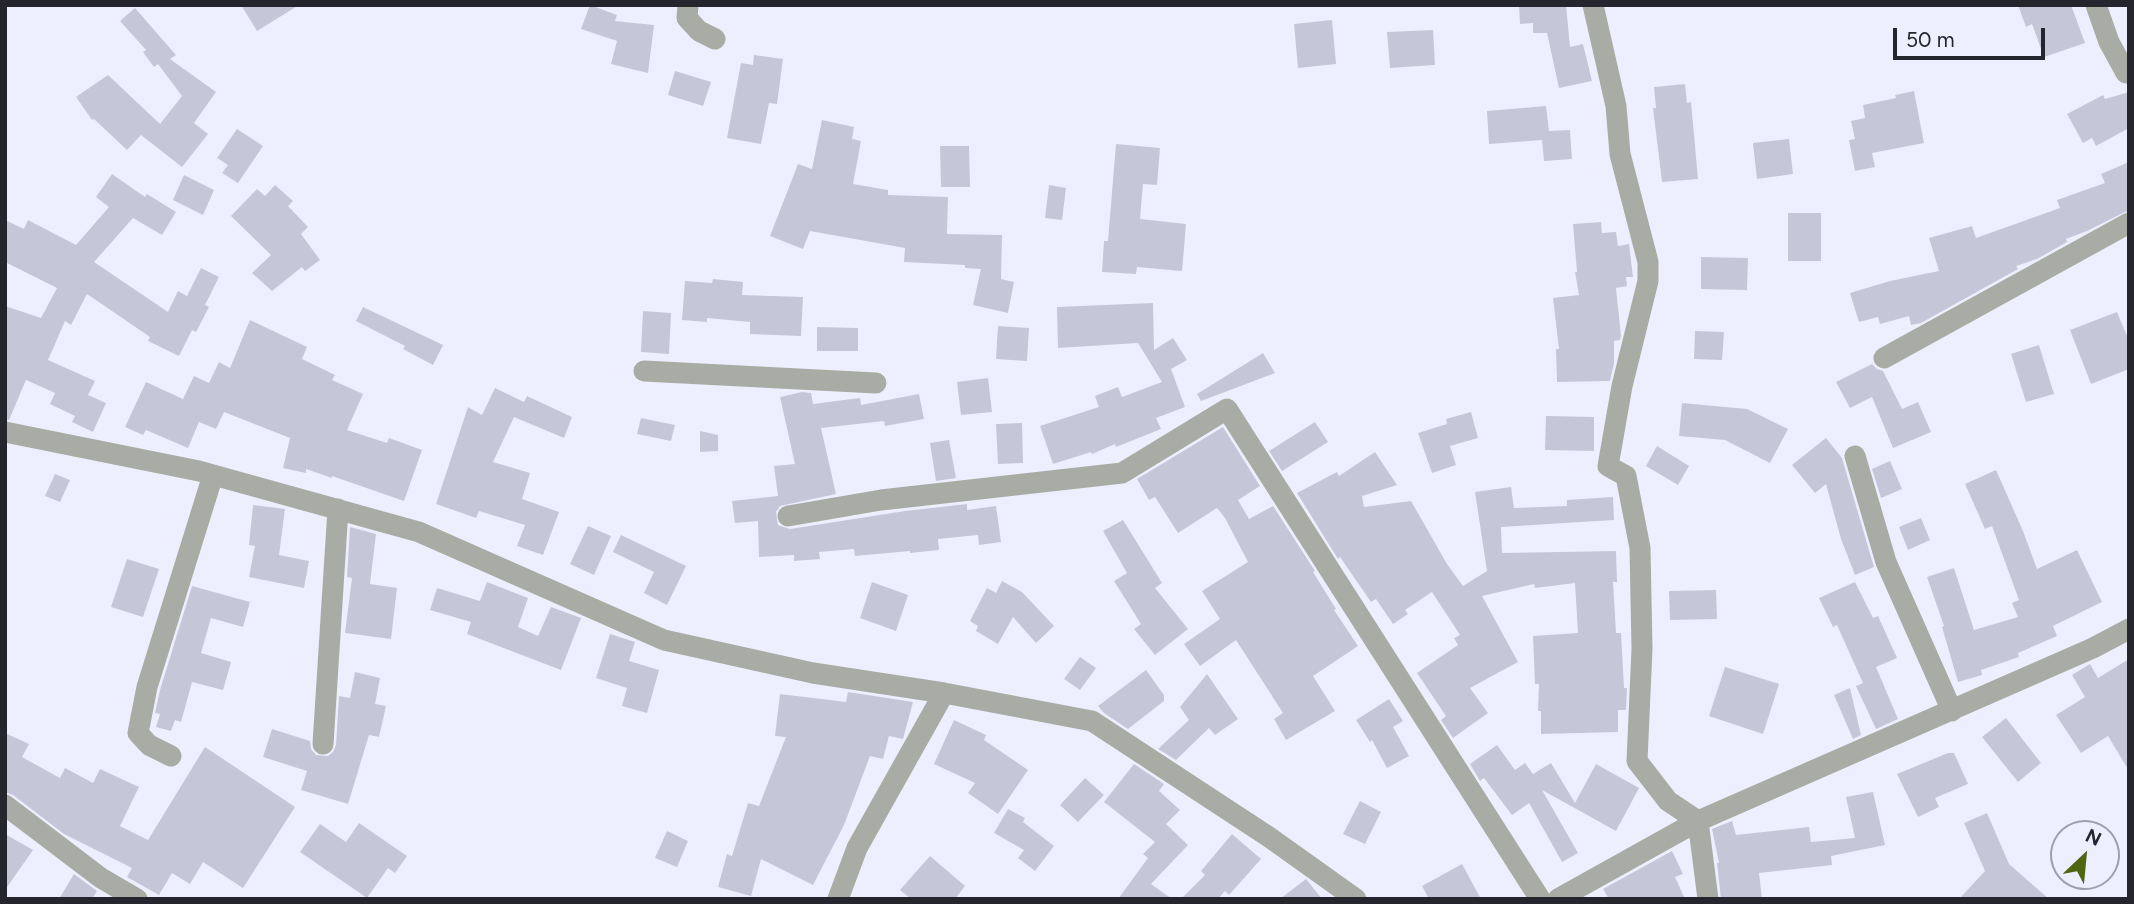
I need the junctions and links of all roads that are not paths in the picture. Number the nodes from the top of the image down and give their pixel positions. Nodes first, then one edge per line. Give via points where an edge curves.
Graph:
1 (688, 5) edge
2 (1593, 5) edge
3 (2096, 5) edge
4 (715, 40) dead end
5 (2129, 73) edge
6 (2129, 223) edge
7 (1884, 358) dead end
8 (645, 370) dead end
9 (876, 383) dead end
10 (5, 432) edge
11 (1855, 456) dead end
12 (213, 475) junction
13 (338, 509) junction
14 (788, 516) dead end
15 (2129, 629) edge
16 (944, 693) junction
17 (1952, 711) junction
18 (323, 744) dead end
19 (172, 756) dead end
20 (5, 805) edge
21 (1698, 821) junction
22 (137, 899) edge
23 (838, 899) edge
24 (1356, 899) edge
25 (1540, 899) edge
26 (1558, 899) edge
27 (1708, 899) edge

1 - 4 street via 687,18
2 - 21 street via 1616,106 1620,154 1648,262 1648,281 1608,466 1626,476 1640,548 1637,761 1668,800
3 - 5 street via 2109,42
6 - 7 street
8 - 9 street
10 - 12 street
11 - 17 street via 1886,562
12 - 13 street
12 - 19 street via 147,687 138,733 149,745
13 - 16 street via 419,531 664,640 813,673
13 - 18 street
14 - 25 street via 881,500 1122,473 1227,409
15 - 17 street
16 - 23 street via 857,848
16 - 24 street via 1092,721 1269,836
17 - 21 street
20 - 22 street via 101,878
21 - 26 street
21 - 27 street

